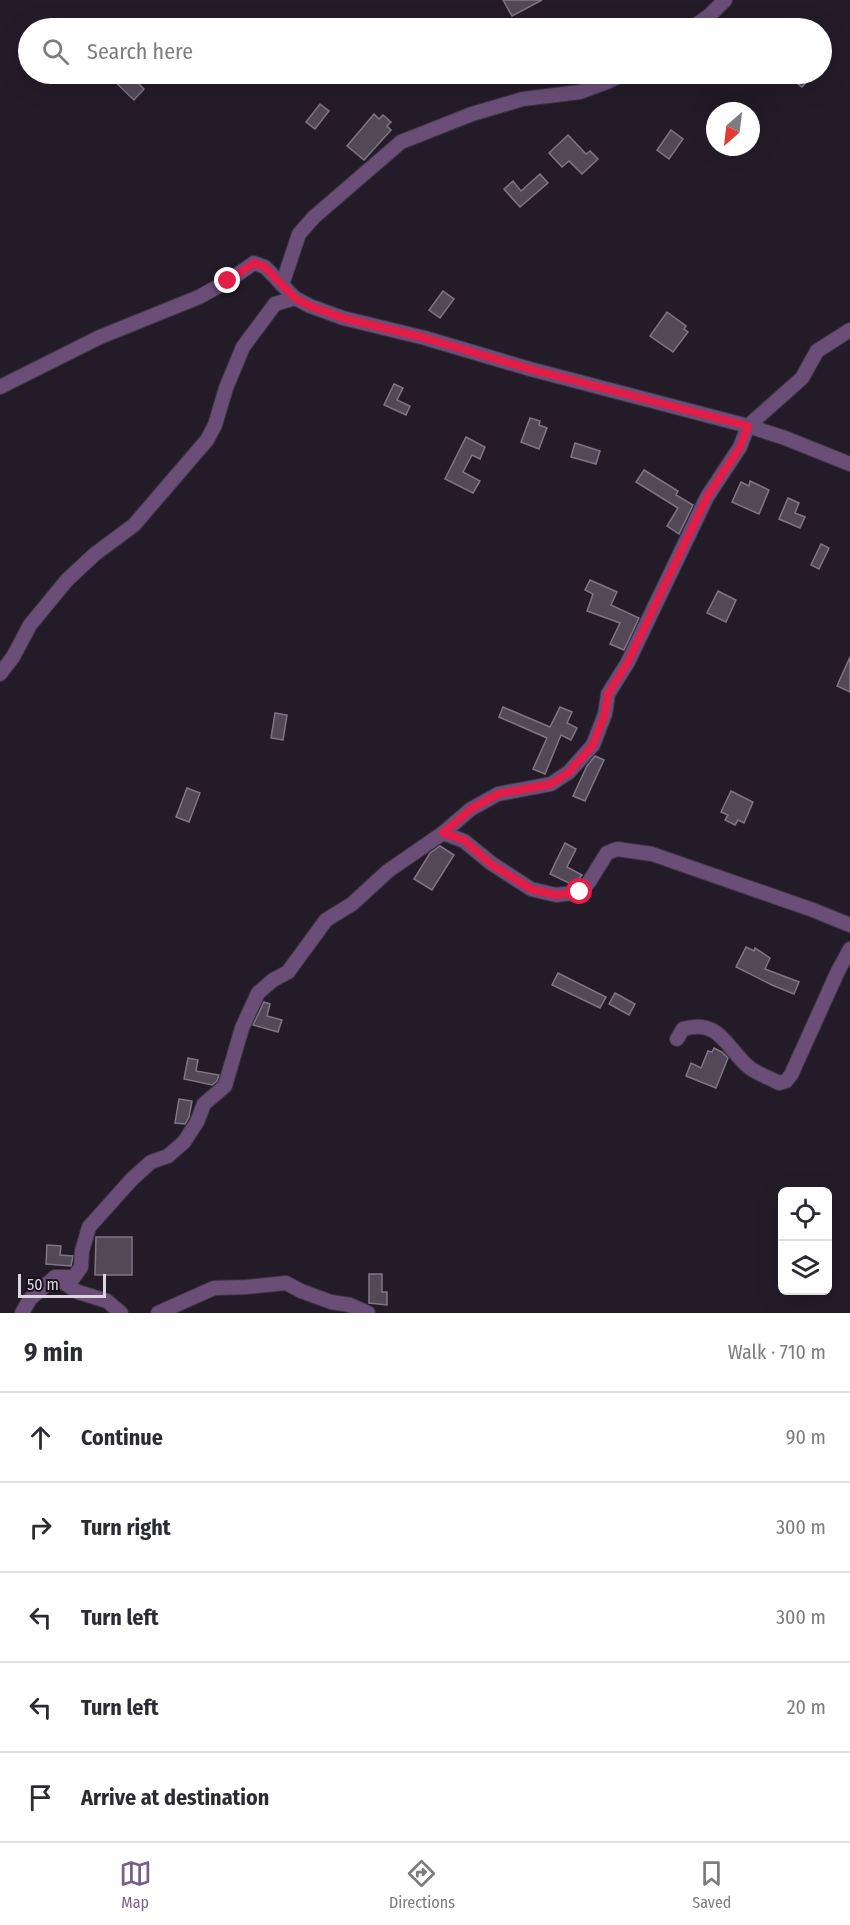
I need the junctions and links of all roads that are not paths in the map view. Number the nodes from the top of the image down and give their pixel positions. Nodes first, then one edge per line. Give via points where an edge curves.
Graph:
1 (725, 0) edge
2 (706, 18) edge
3 (602, 84) edge
4 (282, 285) junction
5 (295, 298) junction
6 (850, 330) edge
7 (1, 384) edge
8 (748, 426) junction
9 (850, 464) edge
10 (0, 674) edge
11 (443, 833) junction
12 (850, 925) edge
13 (850, 949) edge
14 (677, 1039) dead end
15 (55, 1277) junction
16 (22, 1313) edge
17 (121, 1313) edge
18 (158, 1313) edge
19 (368, 1313) edge

1 - 2 street
3 - 4 street via 580,92 523,99 401,142 299,234
4 - 5 street
4 - 7 street via 265,267 254,263 199,297 100,337
5 - 8 street via 343,318
5 - 10 street via 275,304 243,348 207,440 134,525 68,580 30,626
6 - 8 street via 817,351 802,378
8 - 9 street
8 - 11 street via 740,447 707,497 628,662 608,694 593,745 569,772 551,784 498,794 471,809
11 - 12 street via 464,840 491,864 531,889 556,895 580,892 607,853 617,849 652,854
11 - 15 street via 326,920 288,972 258,993 242,1028 225,1086 204,1104 184,1142 132,1179 90,1227 81,1267 74,1277
13 - 14 street via 786,1081 779,1083 750,1068 724,1038 708,1027 683,1029
15 - 16 street via 30,1299
15 - 17 street via 78,1292 107,1301
18 - 19 street via 214,1288 286,1282 301,1291

